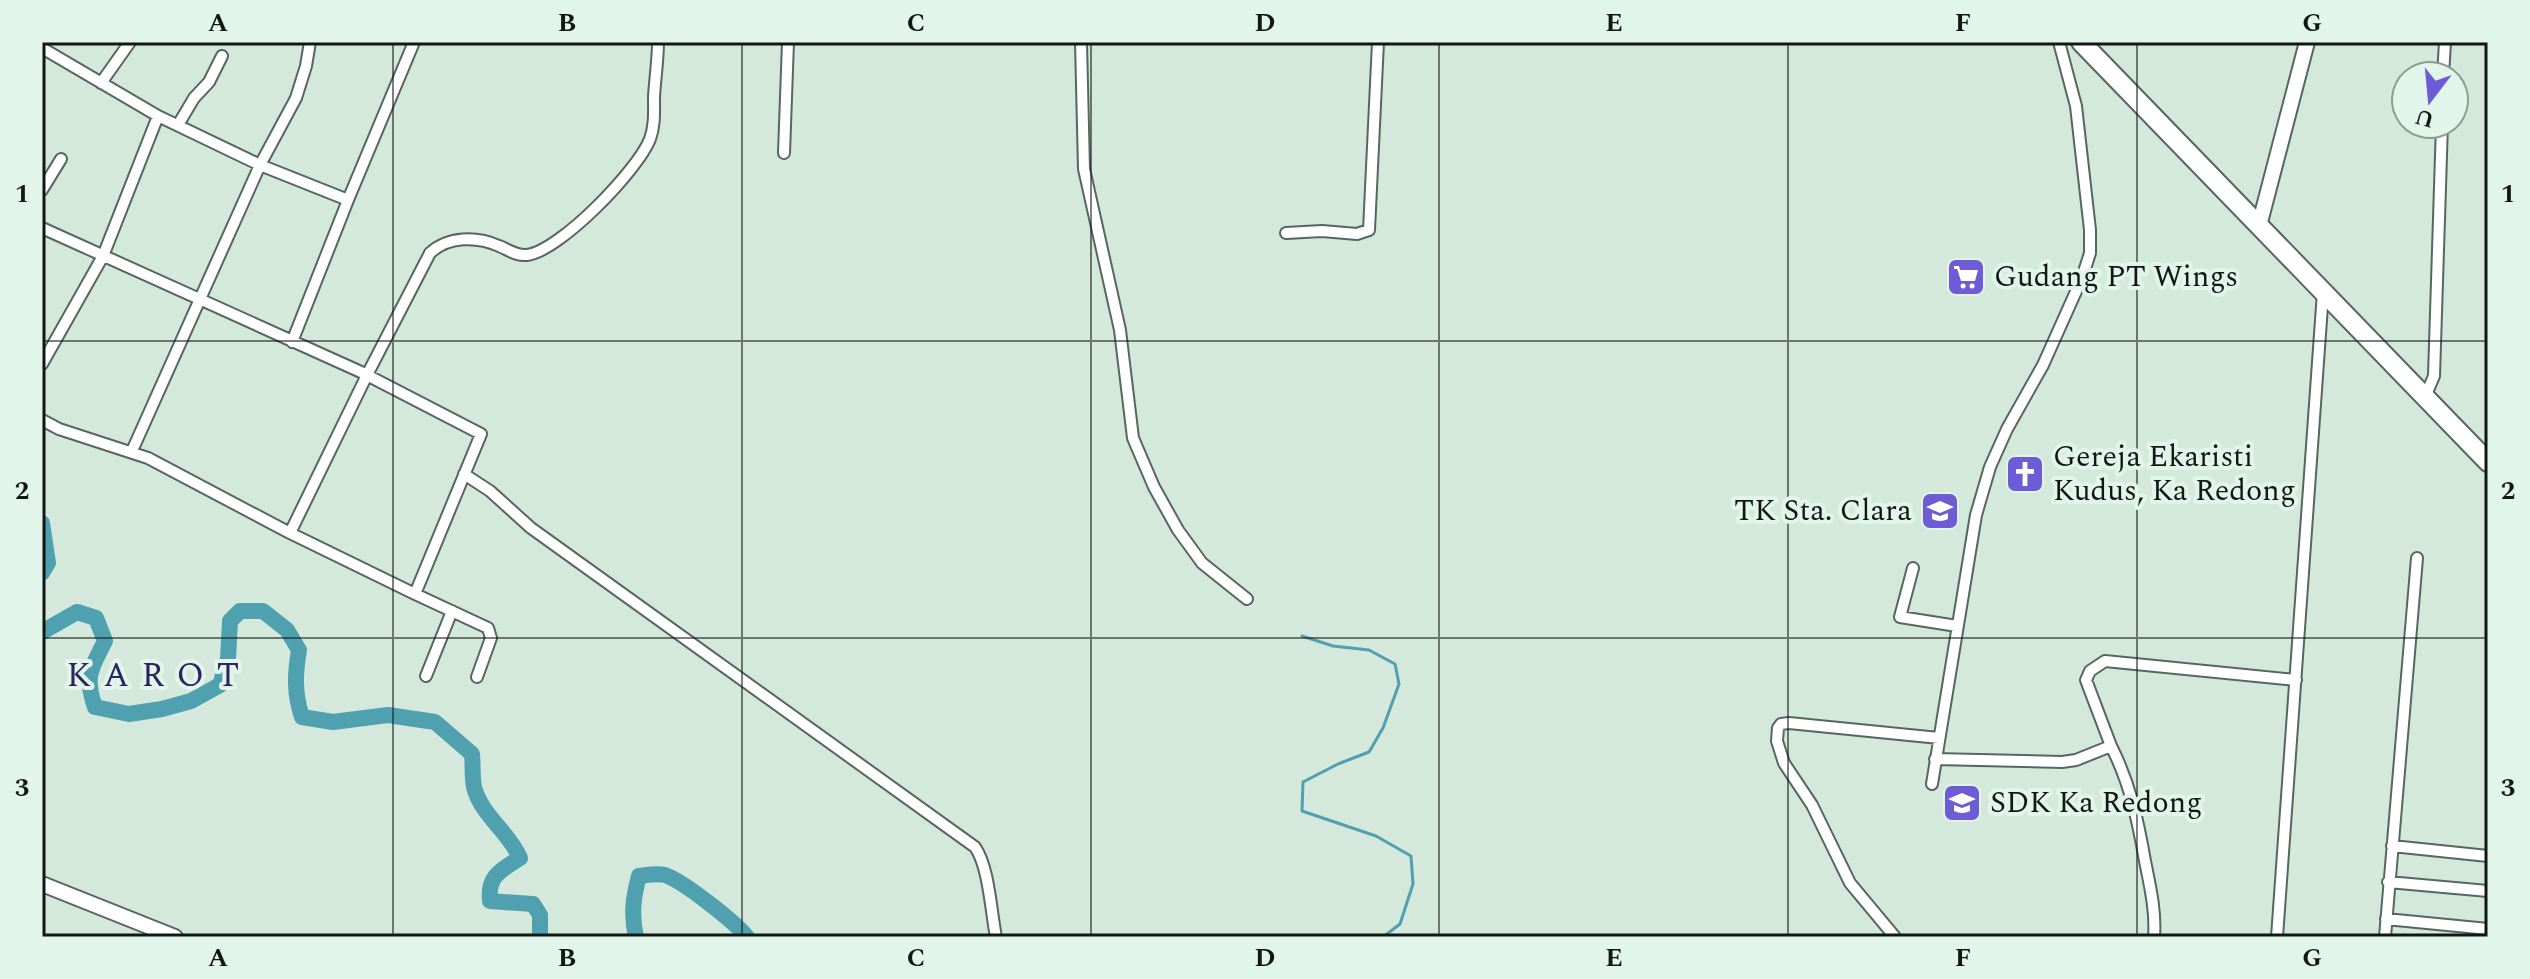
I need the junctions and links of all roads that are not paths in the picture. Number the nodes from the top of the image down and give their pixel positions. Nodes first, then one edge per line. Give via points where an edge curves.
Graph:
1 (130, 42) edge
2 (310, 42) edge
3 (414, 42) edge
4 (658, 42) edge
5 (788, 42) edge
6 (1081, 42) edge
7 (1378, 42) edge
8 (2059, 42) edge
9 (2081, 42) edge
10 (2307, 42) edge
11 (42, 48) edge
12 (222, 56) dead end
13 (101, 83) junction
14 (158, 116) junction
15 (178, 125) junction
16 (2441, 140) edge
17 (784, 153) dead end
18 (61, 159) dead end
19 (260, 165) junction
20 (42, 190) edge
21 (348, 200) junction
22 (2259, 226) junction
23 (42, 228) edge
24 (1286, 233) dead end
25 (103, 256) junction
26 (2323, 290) junction
27 (201, 300) junction
28 (292, 342) junction
29 (42, 364) edge
30 (367, 375) junction
31 (2425, 397) junction
32 (42, 420) edge
33 (132, 451) junction
34 (2488, 462) edge
35 (464, 474) junction
36 (290, 533) junction
37 (2417, 558) dead end
38 (1913, 568) dead end
39 (415, 594) junction
40 (1247, 599) dead end
41 (452, 611) junction
42 (1957, 626) junction
43 (426, 676) dead end
44 (477, 677) dead end
45 (2296, 680) junction
46 (1939, 738) junction
47 (2108, 747) junction
48 (1935, 759) junction
49 (1932, 784) dead end
50 (2392, 846) junction
51 (2488, 856) edge
52 (2388, 882) junction
53 (42, 884) edge
54 (2488, 891) edge
55 (2386, 919) junction
56 (2488, 929) edge
57 (175, 937) edge
58 (996, 937) edge
59 (1895, 937) edge
60 (2154, 937) edge
61 (2277, 937) edge
62 (2385, 937) edge

1 - 13 street
2 - 19 street via 296,98
3 - 21 street
4 - 30 street via 650,139 609,197 530,255 514,254 486,240 439,245
5 - 17 street
6 - 40 street via 1084,169 1120,330 1133,438 1178,530 1202,563
7 - 24 street via 1369,230
8 - 42 street via 2076,106 2090,253 2043,365 1990,467
9 - 22 highway
10 - 22 street
11 - 13 street
12 - 15 street
13 - 14 street
14 - 15 street
14 - 25 street
15 - 19 street
16 - 31 street via 2434,376
18 - 20 street
19 - 21 street
19 - 27 street
21 - 28 street
22 - 26 highway
23 - 25 street
25 - 27 street
25 - 29 street
26 - 31 highway
26 - 45 street
27 - 28 street
27 - 33 street
28 - 30 street
30 - 35 street via 479,432
30 - 36 street
31 - 34 highway
32 - 33 street
33 - 36 street
35 - 39 street
35 - 58 street via 531,528 975,847
36 - 39 street
37 - 50 street
38 - 42 street via 1900,617
39 - 41 street
41 - 43 street
41 - 44 street via 491,632
42 - 46 street
45 - 47 street via 2105,661 2090,671 2086,687 2100,713
45 - 61 street
46 - 48 street
46 - 59 street via 1789,723 1778,728 1784,763 1812,805 1850,883
47 - 48 street via 2062,762
47 - 60 street via 2129,783 2135,806 2153,901
48 - 49 street
50 - 51 street
50 - 52 street
52 - 54 street
52 - 55 street
53 - 57 street
55 - 56 street
55 - 62 street

